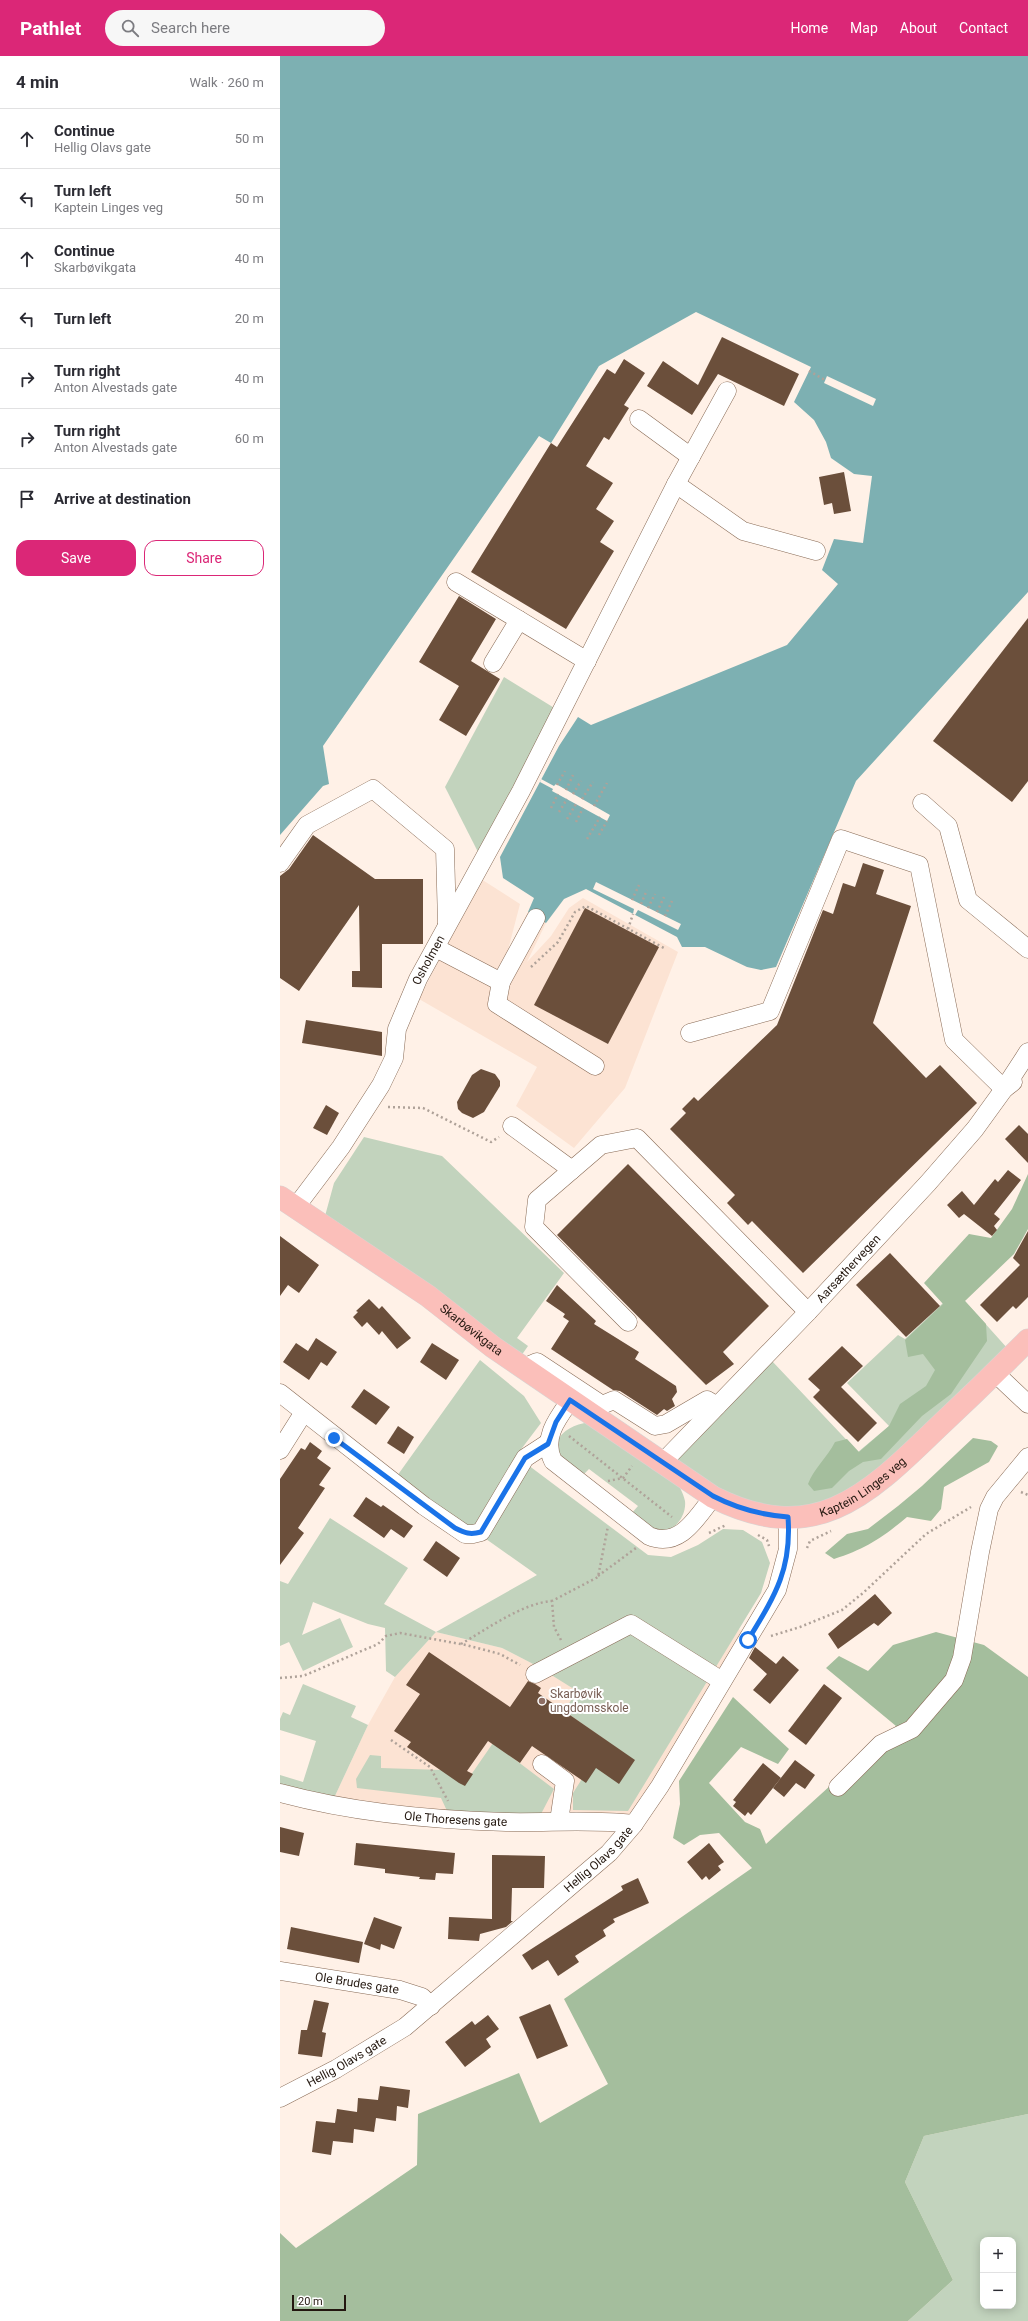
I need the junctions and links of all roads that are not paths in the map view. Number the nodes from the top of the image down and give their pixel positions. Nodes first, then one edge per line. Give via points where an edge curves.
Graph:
1 (727, 391) dead end
2 (639, 419) dead end
3 (691, 457) junction
4 (676, 484) junction
5 (816, 551) dead end
6 (456, 582) dead end
7 (519, 620) junction
8 (587, 661) junction
9 (493, 663) dead end
10 (922, 803) dead end
11 (280, 863) edge
12 (536, 918) dead end
13 (447, 923) junction
14 (436, 948) junction
15 (1028, 949) edge
16 (504, 975) junction
17 (690, 1033) dead end
18 (1028, 1052) edge
19 (595, 1066) dead end
20 (1028, 1071) edge
21 (1004, 1089) junction
22 (512, 1126) road end
23 (572, 1170) junction
24 (288, 1202) edge
25 (808, 1312) junction
26 (628, 1322) dead end
27 (1028, 1340) edge
28 (523, 1368) junction
29 (995, 1373) junction
30 (280, 1393) edge
31 (570, 1400) junction
32 (1028, 1404) edge
33 (717, 1406) junction
34 (304, 1412) junction
35 (548, 1444) junction
36 (280, 1450) edge
37 (1028, 1457) edge
38 (663, 1462) junction
39 (713, 1496) junction
40 (788, 1517) junction
41 (535, 1674) road end
42 (722, 1681) junction
43 (542, 1764) dead end
44 (838, 1787) dead end
45 (280, 1794) edge
46 (559, 1821) junction
47 (634, 1824) junction
48 (280, 1971) edge
49 (431, 2006) junction
50 (280, 2098) edge

1 - 3 street, Osholmen
2 - 3 street
3 - 4 street, Osholmen
4 - 5 street via 742,531
4 - 8 street, Osholmen
6 - 7 street
7 - 8 street
7 - 9 street
8 - 13 street, Osholmen via 521,791
10 - 15 street via 948,826 968,900
11 - 13 street via 307,824 373,789 445,849
12 - 16 street
13 - 14 street, Osholmen
14 - 16 street
14 - 24 street, Osholmen via 418,979 401,1017 394,1058 380,1085 341,1147
16 - 19 street via 497,1004
17 - 21 street via 770,1010 841,839 919,866 954,1040
18 - 21 street
20 - 21 street, Aarsæthervegen
21 - 25 street, Aarsæthervegen via 975,1129 928,1183
22 - 23 street
23 - 25 street via 601,1145 637,1138
23 - 26 street via 537,1200 534,1227
24 - 28 main road, Skarbøvikgata via 428,1296
25 - 33 street, Aarsæthervegen
27 - 29 main road, Kaptein Linges veg
28 - 31 main road, Skarbøvikgata
28 - 33 street via 537,1362 602,1405 614,1400 655,1426 666,1424 707,1400
29 - 32 street
29 - 40 main road, Kaptein Linges veg via 876,1485 837,1508 817,1514
30 - 34 street
31 - 35 street via 556,1422
31 - 38 main road, Skarbøvikgata
33 - 38 street, Aarsæthervegen
34 - 35 street via 404,1491 465,1534 481,1532 525,1458
34 - 36 street
35 - 39 street via 553,1461 636,1527 654,1538 670,1539 680,1536
37 - 44 street via 995,1496 983,1532 962,1658 954,1680 912,1729 881,1744
38 - 39 main road, Kaptein Linges veg
39 - 40 main road, Kaptein Linges veg via 753,1513
40 - 42 street, Hellig Olavs gate via 788,1549 778,1590
41 - 42 street via 631,1624
42 - 47 street, Hellig Olavs gate via 660,1786
43 - 46 street via 565,1781
45 - 46 street, Ole Thoresens gate via 391,1815 507,1822
46 - 47 street, Ole Thoresens gate
47 - 49 street, Hellig Olavs gate via 609,1853
48 - 49 street, Ole Brudes gate via 400,1990 422,1998
49 - 50 street, Hellig Olavs gate via 382,2042

